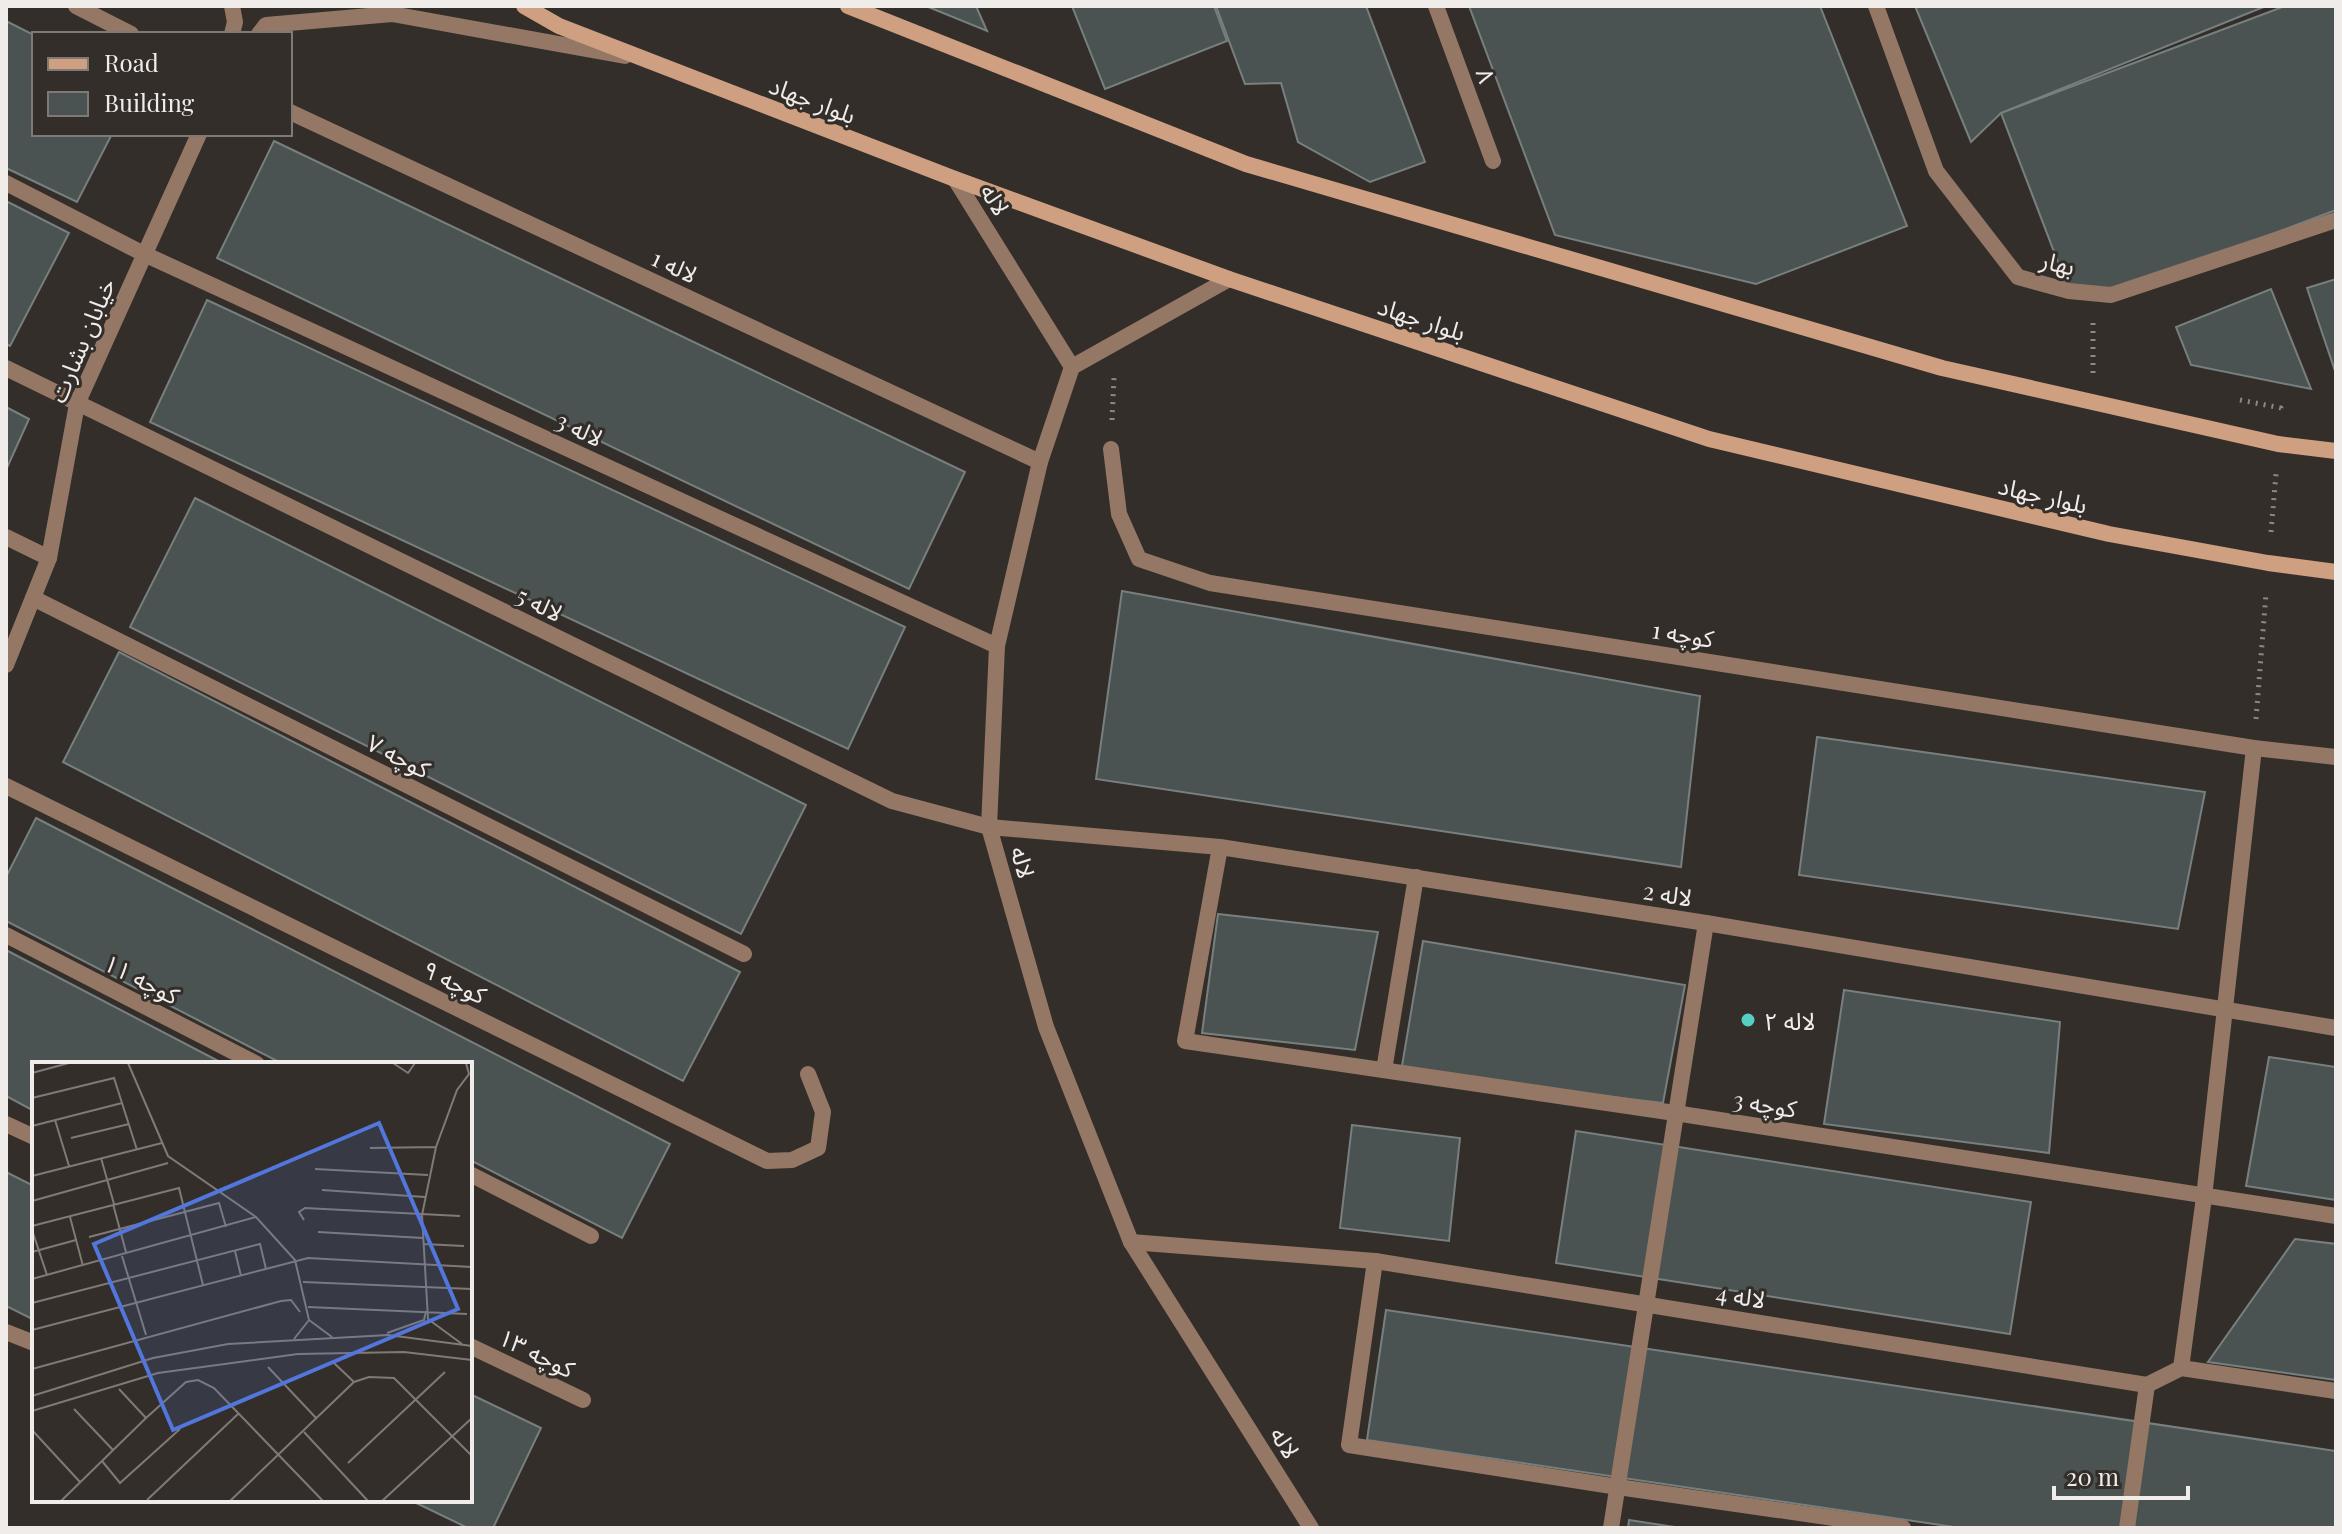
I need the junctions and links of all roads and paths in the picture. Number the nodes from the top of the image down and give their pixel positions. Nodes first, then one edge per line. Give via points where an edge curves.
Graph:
1 (76, 6) edge
2 (232, 6) edge
3 (524, 6) edge
4 (848, 6) edge
5 (1436, 6) edge
6 (1876, 6) edge
7 (127, 32) edge
8 (232, 32) edge
9 (261, 32) edge
10 (649, 61) junction
11 (292, 113) edge
12 (198, 136) edge
13 (1493, 161) dead end
14 (955, 179) junction
15 (6, 183) edge
16 (2336, 220) edge
17 (144, 254) junction
18 (1229, 279) junction
19 (2093, 293) junction
20 (1115, 341) junction
21 (1072, 367) junction
22 (6, 368) edge
23 (2108, 376) dead end
24 (2234, 399) dead end
25 (77, 404) junction
26 (2278, 444) junction
27 (1111, 449) joint
28 (2336, 451) edge
29 (1040, 462) junction
30 (6, 537) edge
31 (49, 558) junction
32 (2268, 563) junction
33 (2336, 572) edge
34 (33, 598) junction
35 (997, 646) junction
36 (6, 665) edge
37 (2254, 748) junction
38 (2336, 757) edge
39 (6, 786) edge
40 (989, 827) junction
41 (1220, 847) junction
42 (1416, 877) junction
43 (1706, 923) junction
44 (6, 935) edge
45 (744, 954) dead end
46 (2224, 1011) junction
47 (2336, 1028) edge
48 (253, 1062) edge
49 (1384, 1070) junction
50 (808, 1074) dead end
51 (1675, 1113) junction
52 (6, 1124) edge
53 (32, 1136) edge
54 (472, 1175) edge
55 (2204, 1197) junction
56 (2336, 1216) edge
57 (591, 1236) dead end
58 (1131, 1242) junction
59 (1375, 1261) junction
60 (1646, 1304) junction
61 (6, 1332) edge
62 (32, 1342) edge
63 (472, 1347) edge
64 (2181, 1368) junction
65 (2147, 1385) junction
66 (2336, 1391) edge
67 (583, 1400) dead end
68 (1618, 1487) junction
69 (1311, 1528) edge
70 (1611, 1528) edge
71 (1903, 1528) edge
72 (2127, 1528) edge

1 - 7 street
2 - 8 street
3 - 10 main road, بلوار جهاد via 559,26
4 - 26 main road via 1246,164 1942,368
5 - 13 street, ۸
6 - 19 street, بهار via 1936,171 2018,277
9 - 10 street via 266,25 392,14
10 - 14 main road, بلوار جهاد
11 - 29 street, لاله 1
12 - 17 street, خیابان بشارت
14 - 18 main road, بلوار جهاد
14 - 21 street, لاله
15 - 17 street, لاله 3
16 - 19 street, بهار via 2111,295
17 - 25 street, خیابان بشارت
17 - 35 street, لاله 3
18 - 20 street
18 - 32 main road, بلوار جهاد via 1709,439 2109,534
19 - 23 path via 2093,373
20 - 21 street
20 - 27 path
21 - 29 street, لاله
22 - 25 street, لاله 5
24 - 26 path via 2281,408
25 - 31 street, خیابان بشارت
25 - 40 street, لاله 5 via 892,801
26 - 28 main road
26 - 32 path
27 - 37 street, کوچه 1 via 1119,514 1139,559 1210,583
29 - 35 street, لاله
30 - 31 street
31 - 34 street, خیابان بشارت
32 - 33 main road, بلوار جهاد
32 - 37 path
34 - 36 street, خیابان بشارت
34 - 45 street, کوچه ۷
35 - 40 street, لاله
37 - 38 street, کوچه 1
37 - 46 street
39 - 50 street, کوچه ۹ via 767,1161 792,1160 818,1148 823,1112
40 - 41 street, لاله 2
40 - 58 street, لاله via 1046,1027
41 - 42 street, لاله 2
41 - 49 street, کوچه 3 via 1185,1041
42 - 43 street, لاله 2
42 - 49 street
43 - 46 street, لاله 2
43 - 51 street
44 - 48 street, کوچه ۱۱
46 - 47 street, لاله 2
46 - 55 street
49 - 51 street, کوچه 3
51 - 55 street, کوچه 3
51 - 60 street
52 - 53 street
54 - 57 street
55 - 56 street, کوچه 3
55 - 64 street
58 - 59 street, لاله 4
58 - 69 street, لاله
59 - 60 street, لاله 4
59 - 68 street via 1349,1445
60 - 65 street, لاله 4
60 - 68 street
61 - 62 street
63 - 67 street, کوچه ۱۳
64 - 65 street
64 - 66 street
65 - 72 street
68 - 70 street
68 - 71 street

